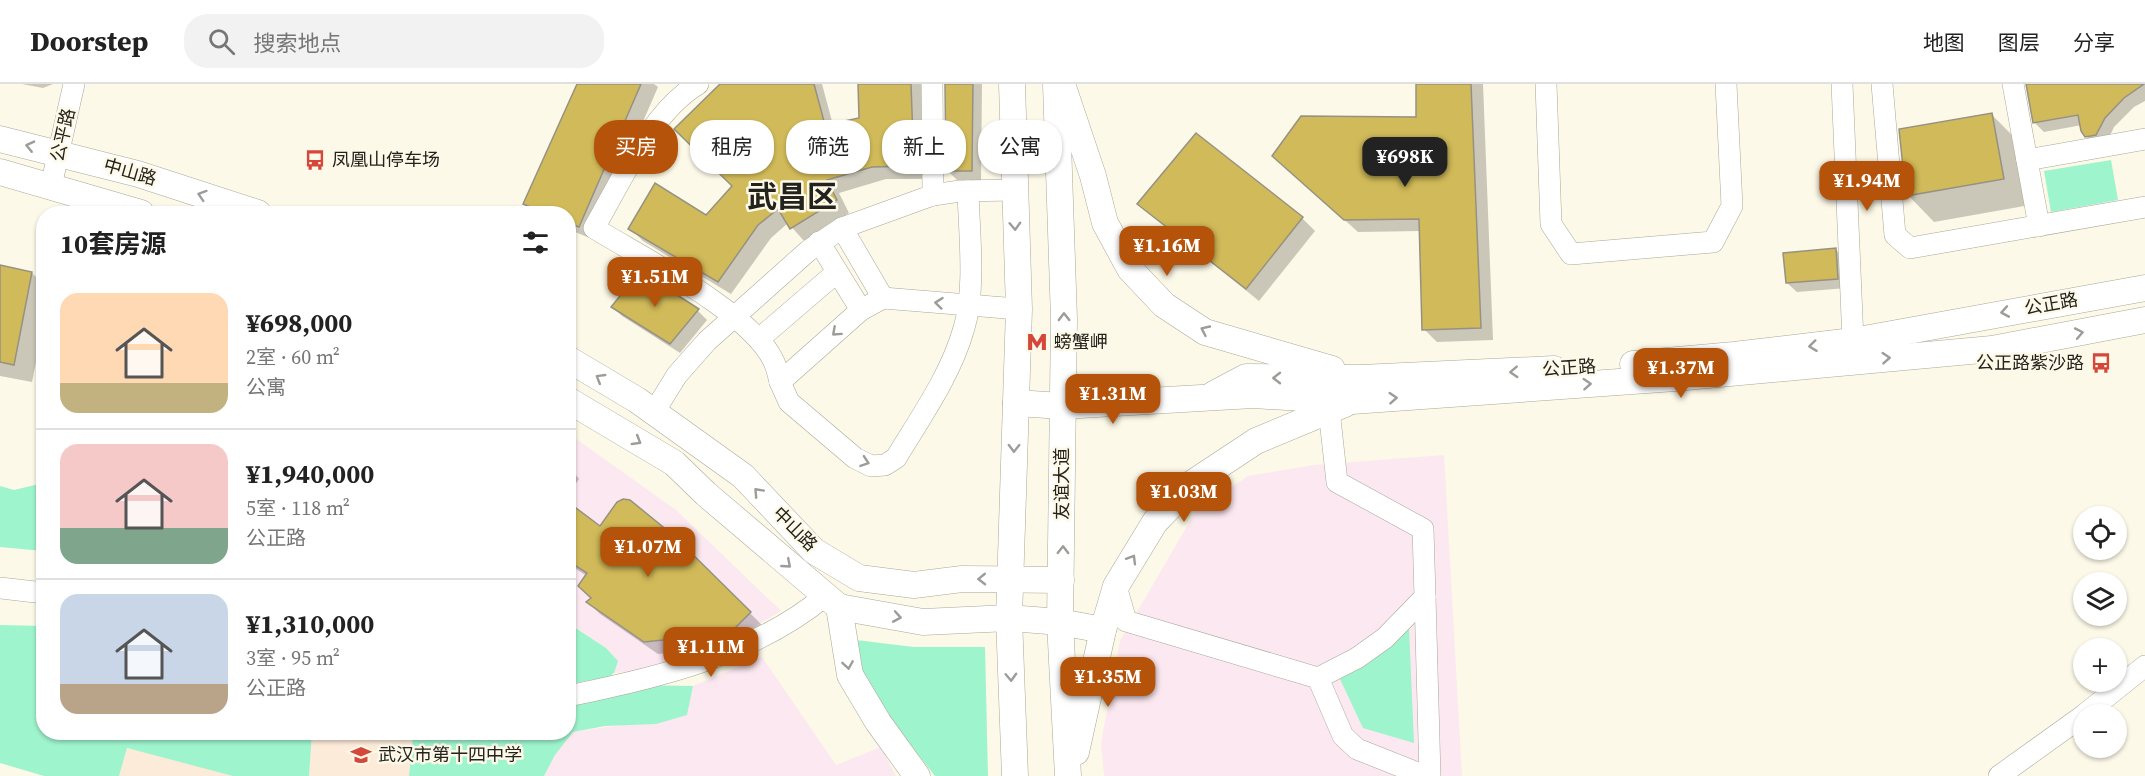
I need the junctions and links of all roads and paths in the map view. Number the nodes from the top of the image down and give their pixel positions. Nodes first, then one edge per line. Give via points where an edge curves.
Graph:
1 (74, 84) edge
2 (698, 84) edge
3 (932, 84) edge
4 (1012, 84) edge
5 (1056, 84) edge
6 (1062, 84) edge
7 (1546, 84) edge
8 (1726, 84) edge
9 (1842, 84) edge
10 (1882, 84) edge
11 (2013, 84) edge
12 (0, 139) edge
13 (2145, 139) edge
14 (59, 153) junction
15 (2027, 159) junction
16 (0, 172) edge
17 (51, 186) junction
18 (1014, 190) junction
19 (968, 191) junction
20 (933, 195) junction
21 (118, 206) edge
22 (236, 206) edge
23 (2145, 207) edge
24 (2039, 226) junction
25 (842, 228) junction
26 (819, 242) junction
27 (837, 272) junction
28 (2145, 288) edge
29 (883, 298) junction
30 (969, 306) junction
31 (1019, 309) junction
32 (861, 310) junction
33 (735, 315) junction
34 (2145, 320) edge
35 (759, 339) junction
36 (1853, 341) junction
37 (576, 364) edge
38 (780, 382) junction
39 (1347, 396) junction
40 (1016, 404) junction
41 (576, 405) edge
42 (1062, 406) junction
43 (654, 412) junction
44 (1011, 578) junction
45 (1061, 580) junction
46 (1116, 585) junction
47 (0, 588) edge
48 (36, 592) edge
49 (1425, 597) junction
50 (832, 602) junction
51 (1009, 618) junction
52 (1060, 622) junction
53 (1103, 630) junction
54 (2145, 666) edge
55 (1318, 678) junction
56 (576, 694) edge
57 (2098, 704) edge
58 (2073, 723) edge
59 (917, 776) edge
60 (1015, 776) edge
61 (1069, 776) edge
62 (1425, 776) edge
63 (1430, 776) edge
64 (1999, 776) edge

1 - 14 street, 公平路
2 - 33 street via 646,138 594,228
3 - 20 street
4 - 18 main road
42 -> 5 main road, 友谊大道 via 1065,319
39 -> 6 main road via 1205,332 1164,305 1130,269 1105,223
7 - 8 street via 1551,224 1571,254 1713,242 1732,206
9 - 36 street
10 - 24 street via 1895,235 1910,248
11 - 15 street
14 -> 12 main road, 中山路
13 - 15 street
14 - 17 street, 公平路
22 -> 14 main road, 中山路
15 - 24 street
16 - 17 main road, 中山路
17 - 21 main road, 中山路
18 - 19 street
18 -> 31 main road
19 - 20 street
19 - 30 street
20 - 25 street
23 - 24 street
25 - 26 street
25 - 29 street
26 - 27 street
26 - 33 street
27 - 32 street
27 - 35 street
28 -> 36 main road, 公正路
30 -> 29 street
29 - 32 street
30 - 31 street
38 -> 30 street via 789,402 842,450 871,466 885,465 896,459 948,367 965,328
31 - 40 main road
32 -> 38 street
33 - 35 street
33 - 43 street via 694,355
39 -> 34 main road, 公正路 via 1675,378 1992,349
35 - 38 street via 773,360
36 -> 39 main road, 公正路
43 -> 37 main road, 中山路
39 - 42 main road, 公正路 via 1246,377 1209,397
46 -> 39 main road via 1155,522 1194,482 1256,441
39 - 49 street via 1337,482 1423,529
40 - 42 main road, 公正路
40 -> 44 main road
41 -> 50 main road, 中山路 via 674,463
45 -> 42 main road, 友谊大道
44 -> 43 main road, 中山路 via 914,585 859,578 814,551 743,476
44 - 45 main road, 中山路
44 - 51 main road
45 - 52 main road, 友谊大道
46 - 53 main road
46 - 55 street via 1126,621
47 - 48 street
49 - 55 street via 1385,638 1358,658
49 - 63 street
50 -> 51 main road via 923,621
50 - 56 street via 729,652 629,683
50 -> 59 main road via 850,675
51 - 52 main road
51 -> 60 main road
52 - 53 main road
52 - 61 main road, 友谊大道
53 - 61 main road
54 - 57 street
55 - 62 street via 1342,736 1357,749
58 - 64 street

